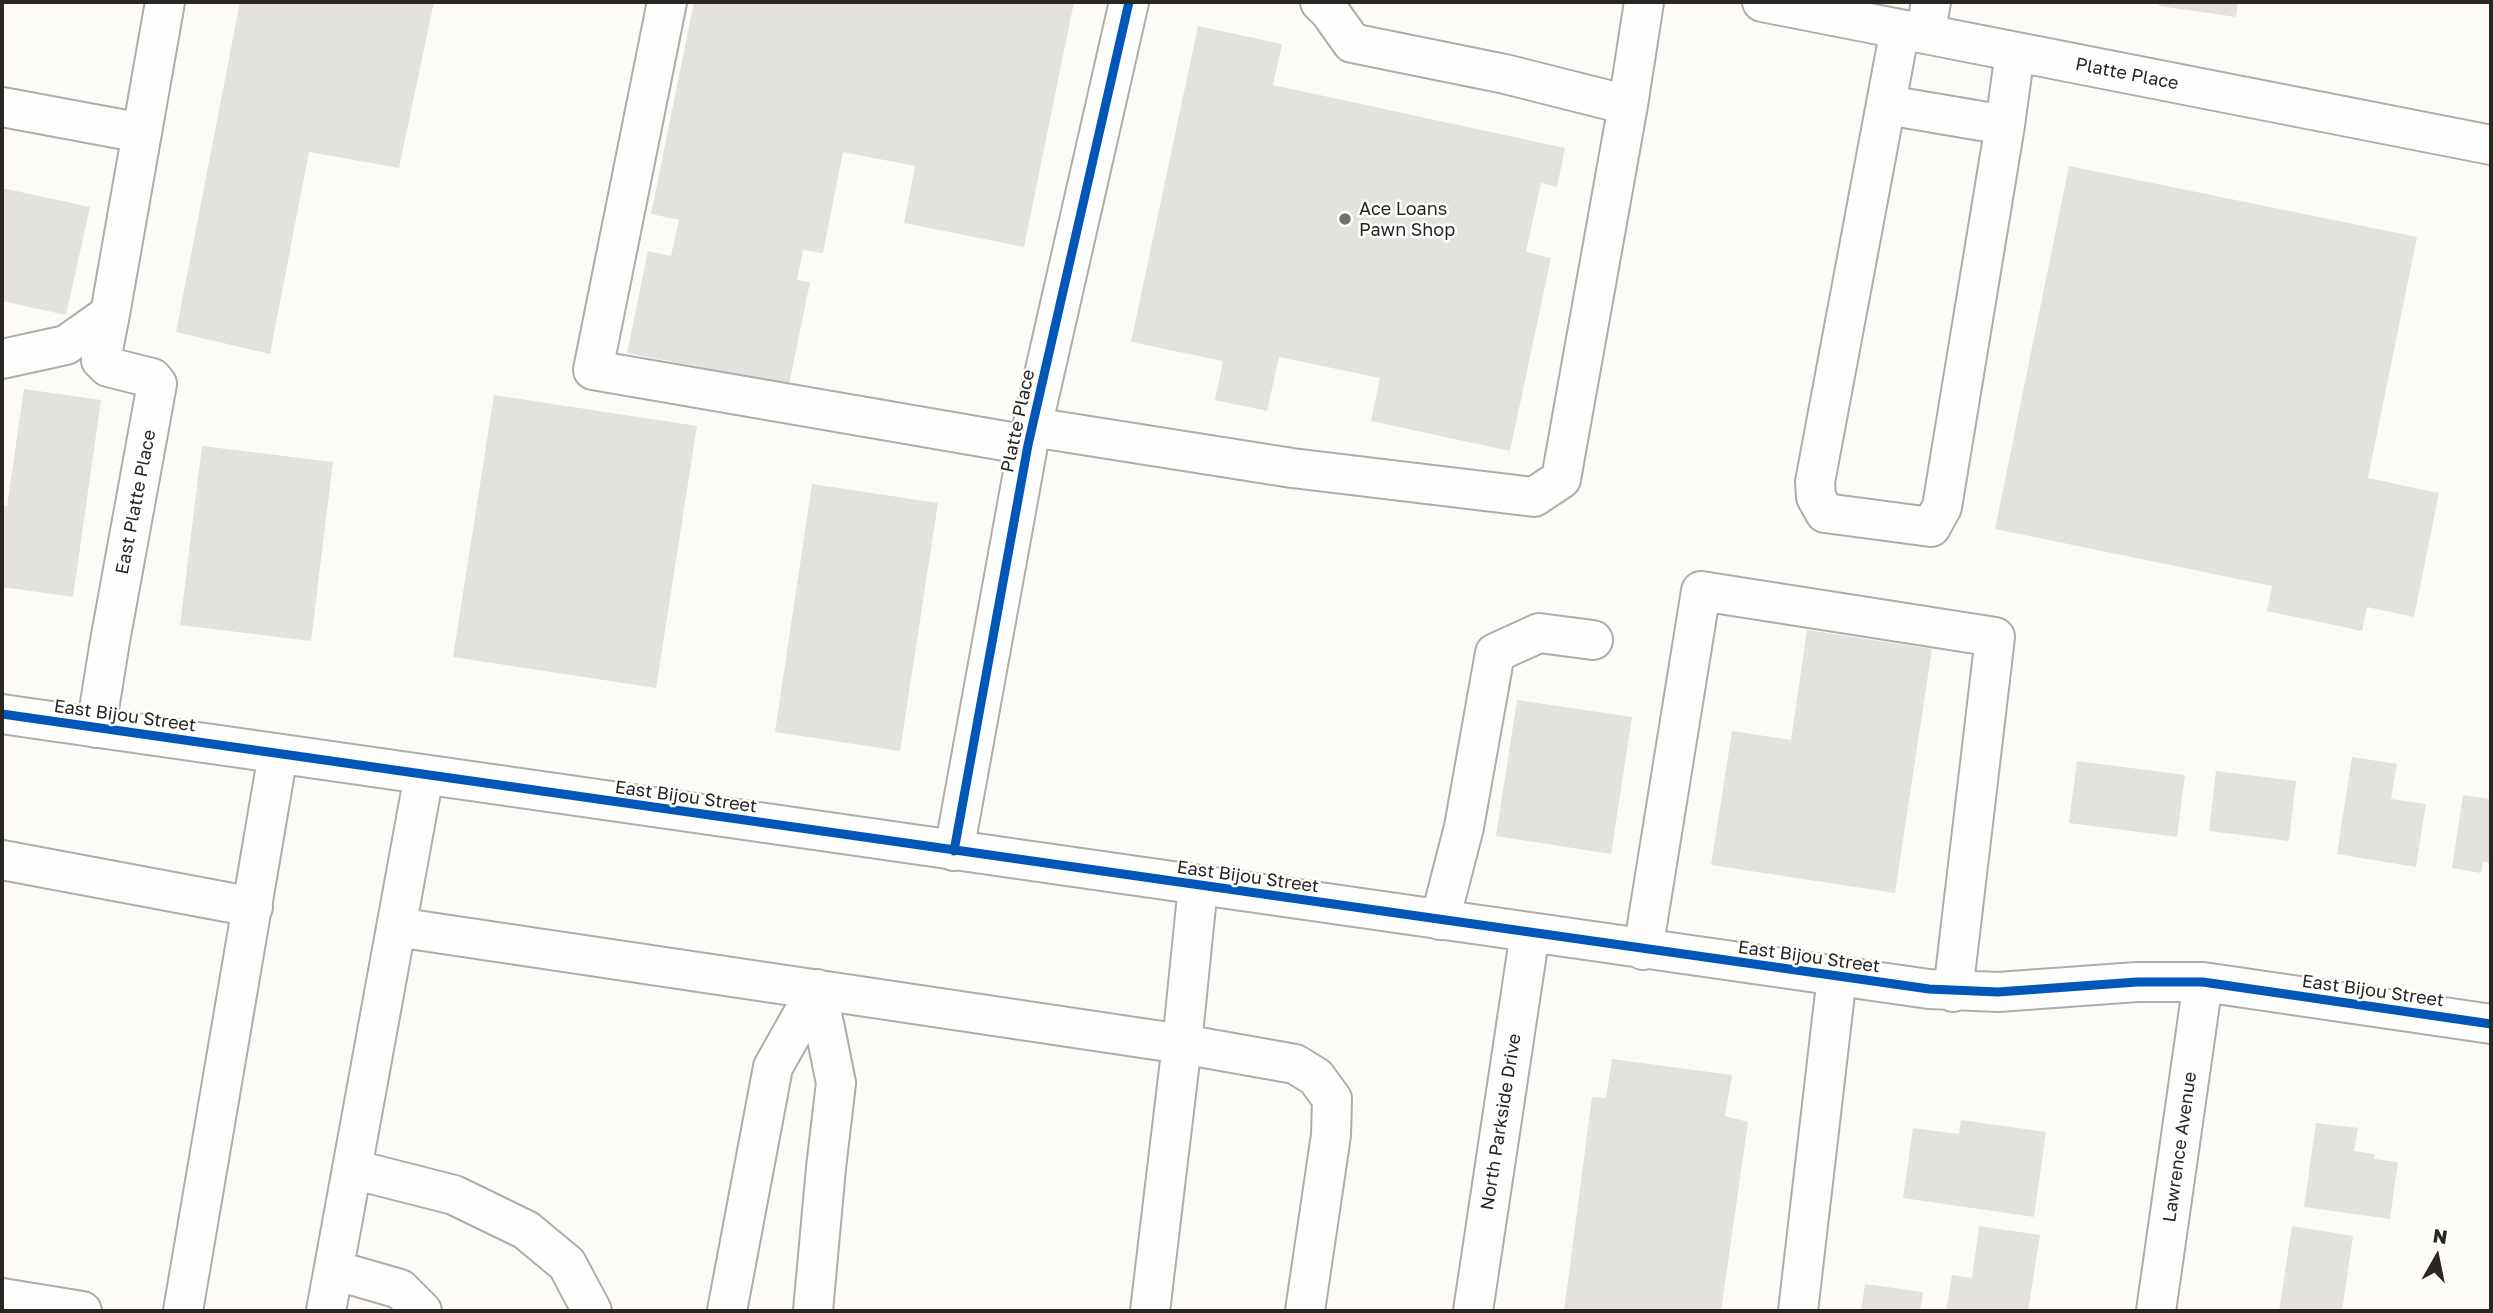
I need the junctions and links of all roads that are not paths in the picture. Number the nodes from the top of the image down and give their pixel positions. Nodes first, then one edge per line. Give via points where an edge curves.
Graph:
1 (165, 2) edge
2 (667, 2) edge
3 (1129, 2) edge
4 (1320, 2) edge
5 (1644, 2) edge
6 (1762, 2) edge
7 (1919, 21) edge
8 (2015, 52) junction
9 (1628, 105) junction
10 (1887, 105) junction
11 (2, 107) edge
12 (2005, 125) junction
13 (142, 133) junction
14 (2491, 145) edge
15 (110, 314) junction
16 (2, 359) edge
17 (1030, 436) junction
18 (1593, 640) dead end
19 (2, 714) edge
20 (96, 728) junction
21 (278, 754) junction
22 (424, 775) junction
23 (954, 851) junction
24 (2, 860) edge
25 (1198, 886) junction
26 (253, 907) junction
27 (1440, 920) junction
28 (396, 927) junction
29 (1530, 933) junction
30 (1643, 950) junction
31 (1837, 976) junction
32 (2203, 982) junction
33 (817, 989) junction
34 (1953, 992) junction
35 (2491, 1024) edge
36 (1182, 1044) junction
37 (352, 1169) junction
38 (334, 1270) junction
39 (2, 1298) edge
40 (82, 1311) edge
41 (183, 1311) edge
42 (326, 1311) edge
43 (422, 1311) edge
44 (592, 1311) edge
45 (727, 1311) edge
46 (813, 1311) edge
47 (1150, 1311) edge
48 (1305, 1311) edge
49 (1473, 1311) edge
50 (1798, 1311) edge
51 (2156, 1311) edge

1 - 13 street
2 - 17 street via 593,370
3 - 17 street, Platte Place
4 - 9 street via 1352,43
5 - 9 street
6 - 7 street, Platte Place
7 - 8 street, Platte Place
7 - 10 street
8 - 12 street
8 - 14 street, Platte Place
9 - 17 street via 1560,479 1534,497
10 - 12 street
10 - 12 street via 1815,482 1816,497 1825,513 1931,527 1942,507
11 - 13 street
13 - 15 street
15 - 16 street via 66,345
15 - 20 street, East Platte Place via 101,360 152,378 157,384
17 - 23 street, Platte Place
18 - 27 street via 1539,633 1495,653 1464,827
19 - 20 street, East Bijou Street
20 - 21 street, East Bijou Street
21 - 22 street, East Bijou Street
21 - 26 street
22 - 23 street, East Bijou Street
22 - 28 street
23 - 25 street, East Bijou Street
24 - 26 street
25 - 27 street, East Bijou Street
25 - 36 street
26 - 41 street
27 - 29 street, East Bijou Street
28 - 33 street
28 - 37 street
29 - 30 street, East Bijou Street
29 - 49 street, North Parkside Drive
30 - 31 street, East Bijou Street
30 - 34 street via 1701,591 1995,637
31 - 34 street, East Bijou Street
31 - 50 street
32 - 34 street, East Bijou Street
32 - 35 street, East Bijou Street
32 - 51 street, Lawrence Avenue
33 - 36 street
33 - 45 street via 773,1068
33 - 46 street via 836,1083
36 - 47 street
36 - 48 street via 1296,1064 1316,1077 1332,1099 1331,1135
37 - 38 street
37 - 44 street via 454,1195 526,1230 567,1264
38 - 42 street
38 - 43 street via 400,1289
39 - 40 street

